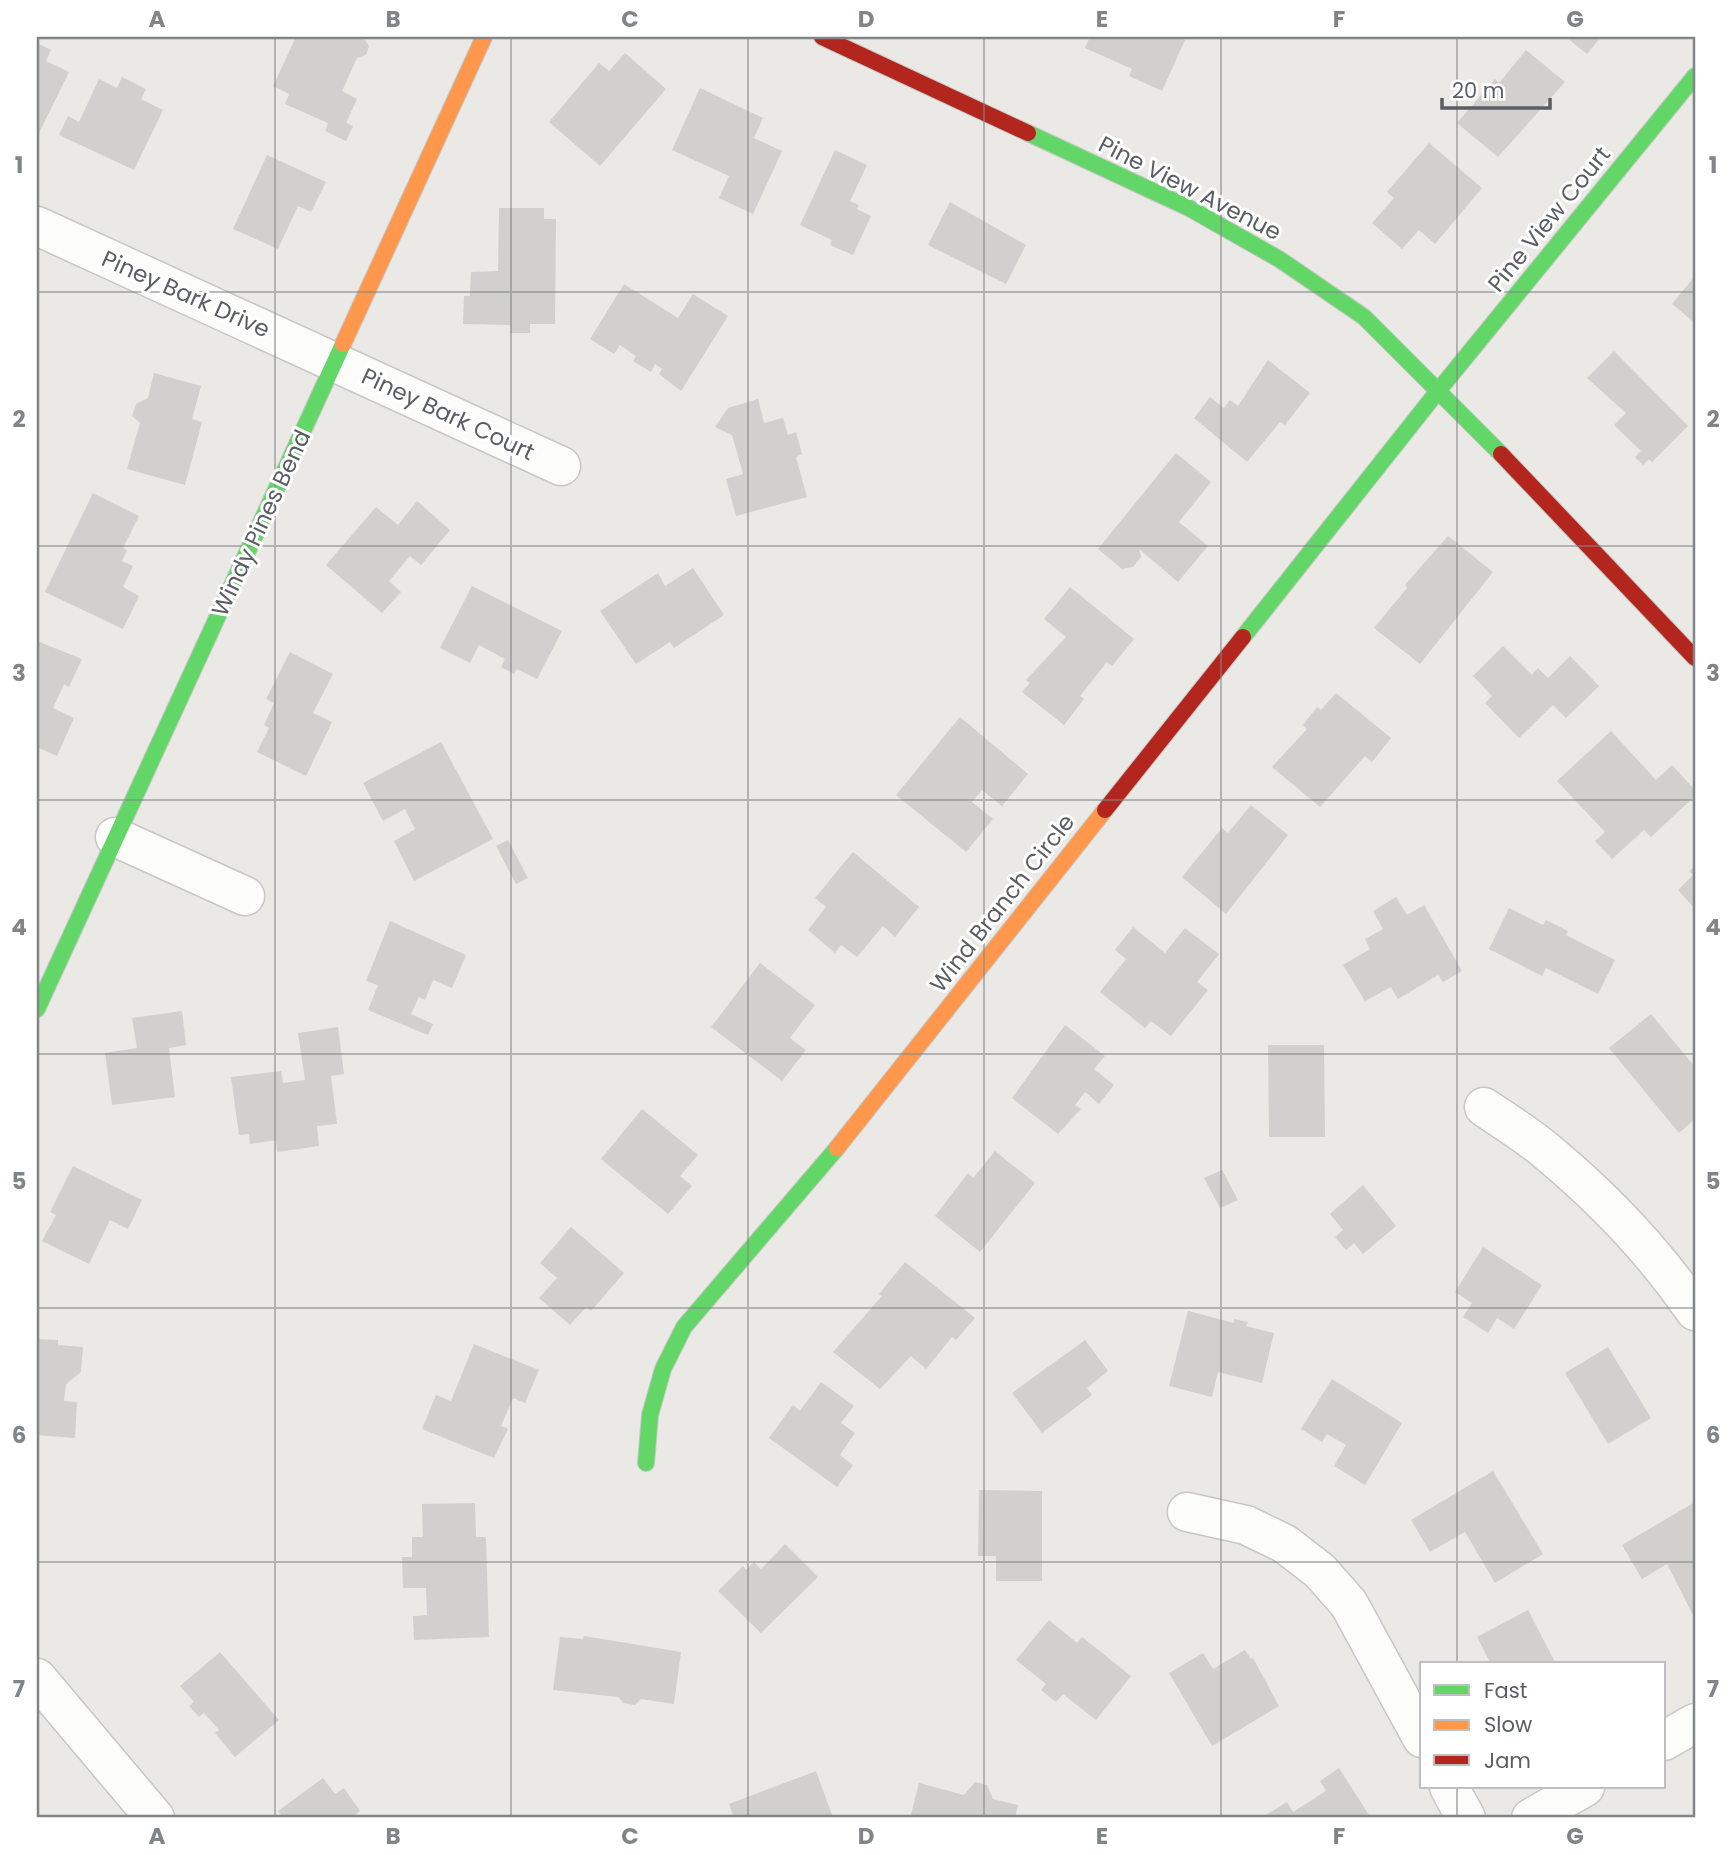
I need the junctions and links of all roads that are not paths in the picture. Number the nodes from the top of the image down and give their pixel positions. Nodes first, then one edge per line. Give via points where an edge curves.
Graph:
1 (484, 37) edge
2 (822, 37) edge
3 (1695, 76) edge
4 (37, 226) edge
5 (335, 362) junction
6 (1438, 391) junction
7 (561, 466) dead end
8 (1695, 658) edge
9 (115, 837) junction
10 (245, 896) dead end
11 (37, 1009) edge
12 (1484, 1107) dead end
13 (1695, 1311) edge
14 (646, 1463) dead end
15 (1187, 1512) dead end
16 (37, 1678) edge
17 (1695, 1723) edge
18 (1420, 1734) edge
19 (1666, 1740) edge
20 (1450, 1788) edge
21 (1583, 1788) edge
22 (155, 1818) edge
23 (1466, 1818) edge
24 (1531, 1818) edge

1 - 5 street, Windy Pines Bend
2 - 6 street, Pine View Avenue via 1189,208 1279,259 1364,317
3 - 6 street, Pine View Court
4 - 5 street, Piney Bark Drive
5 - 7 street, Piney Bark Court
5 - 9 street, Windy Pines Bend
6 - 8 street, Pine View Avenue
6 - 14 street, Wind Branch Circle via 816,1175 684,1327 663,1369 650,1415
9 - 10 street
9 - 11 street, Windy Pines Bend
12 - 13 street via 1544,1149 1616,1214
15 - 18 street via 1246,1525 1285,1544 1320,1571 1349,1604
16 - 22 street
17 - 19 street
20 - 23 street
21 - 24 street

